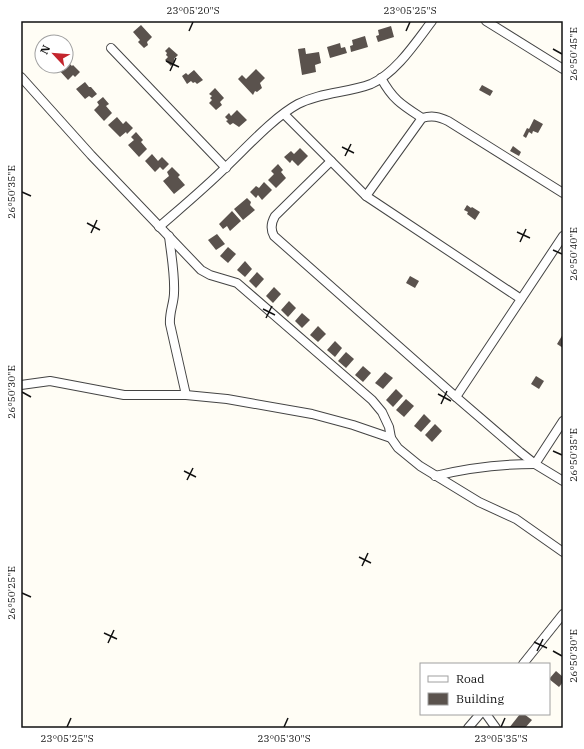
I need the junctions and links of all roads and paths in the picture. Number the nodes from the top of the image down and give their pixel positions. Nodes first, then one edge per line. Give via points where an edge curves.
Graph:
1 (432, 21) edge
2 (486, 21) edge
3 (111, 48) dead end
4 (563, 69) edge
5 (21, 77) edge
6 (381, 78) junction
7 (284, 114) junction
8 (422, 118) junction
9 (331, 161) junction
10 (226, 168) junction
11 (563, 193) edge
12 (366, 196) junction
13 (160, 227) junction
14 (169, 236) junction
15 (563, 236) edge
16 (521, 299) junction
17 (21, 385) edge
18 (186, 395) junction
19 (456, 397) junction
20 (563, 421) edge
21 (391, 438) junction
22 (535, 464) junction
23 (435, 476) junction
24 (563, 481) edge
25 (563, 552) edge
26 (563, 614) edge
27 (524, 663) edge
28 (479, 715) edge
29 (487, 715) edge
30 (468, 728) edge
31 (496, 728) edge

1 - 6 street via 401,59
2 - 4 street
3 - 10 street
5 - 13 street
6 - 7 street via 371,84 316,97 298,104
6 - 8 street via 388,92 398,102
7 - 9 street
7 - 10 street
8 - 11 street via 438,116 448,121
8 - 12 street
9 - 12 street
9 - 19 street via 275,216 272,233
10 - 13 street
12 - 16 street
13 - 14 street
14 - 18 street via 174,299 169,318
14 - 21 street via 201,270 237,283 372,400 382,412
15 - 16 street
16 - 19 street
17 - 18 street via 50,381 124,395
18 - 21 street via 227,399 312,414
19 - 22 street
20 - 22 street
21 - 23 street via 398,448
22 - 23 street via 507,464
22 - 24 street
23 - 25 street via 479,502 516,519
26 - 27 street
28 - 30 street
29 - 31 street

